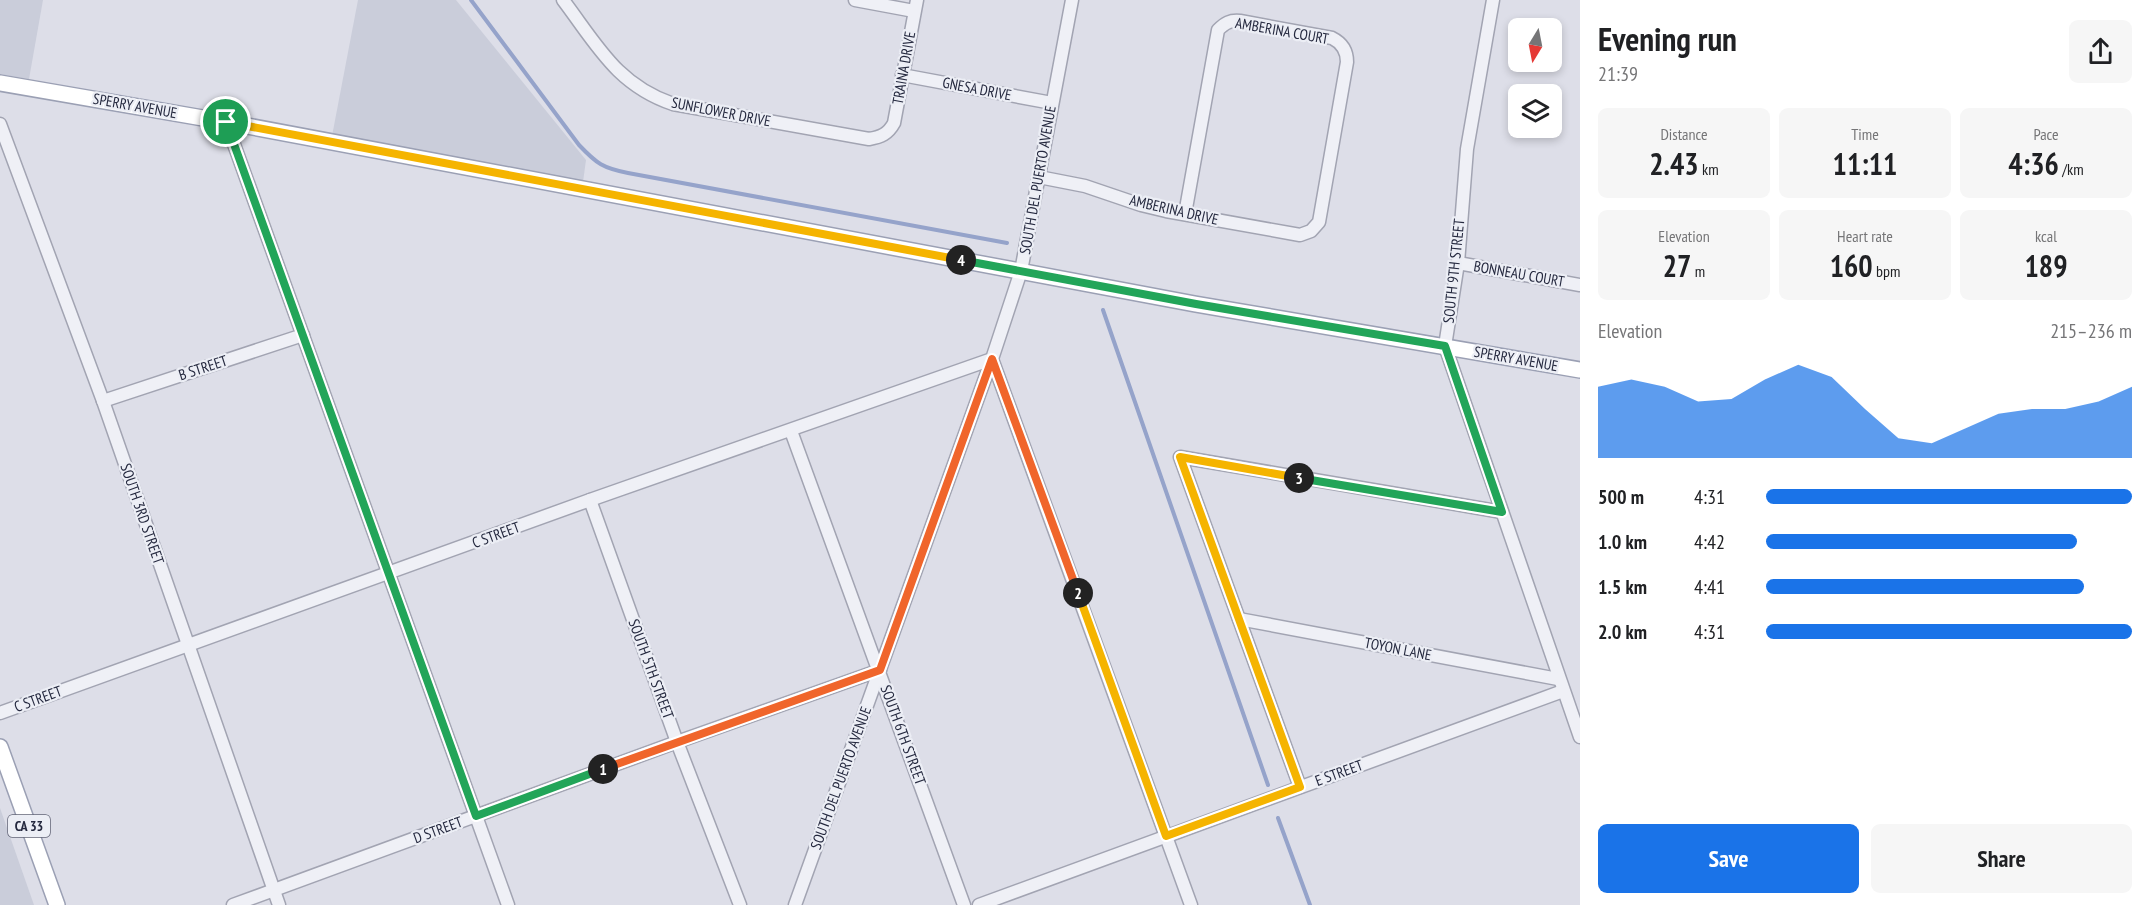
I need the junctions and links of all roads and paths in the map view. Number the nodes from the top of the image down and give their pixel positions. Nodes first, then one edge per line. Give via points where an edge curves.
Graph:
1 (563, 0) edge
2 (855, 0) edge
3 (1072, 0) edge
4 (1493, 0) edge
5 (916, 6) edge
6 (903, 75) junction
7 (0, 82) edge
8 (1052, 103) junction
9 (226, 122) junction
10 (0, 124) edge
11 (886, 134) joint
12 (1039, 177) junction
13 (1185, 214) junction
14 (1311, 231) joint
15 (1458, 263) junction
16 (1021, 272) junction
17 (1580, 285) edge
18 (303, 335) junction
19 (1445, 346) junction
20 (992, 359) junction
21 (1580, 370) edge
22 (103, 401) junction
23 (791, 430) junction
24 (590, 500) junction
25 (1502, 512) junction
26 (388, 574) junction
27 (1239, 619) junction
28 (187, 646) junction
29 (880, 670) junction
30 (1561, 685) junction
31 (0, 713) edge
32 (1580, 737) edge
33 (677, 742) junction
34 (0, 747) edge
35 (1300, 787) junction
36 (476, 816) junction
37 (1166, 836) junction
38 (274, 890) junction
39 (796, 903) edge
40 (57, 905) edge
41 (233, 905) edge
42 (279, 905) edge
43 (508, 905) edge
44 (740, 905) edge
45 (964, 905) edge
46 (979, 905) edge
47 (1191, 905) edge

1 - 11 street, SUNFLOWER DRIVE via 616,70 657,99 869,139
2 - 5 street
3 - 8 street, SOUTH DEL PUERTO AVENUE
4 - 15 street, SOUTH 9TH STREET via 1467,148
5 - 6 street, TRAINA DRIVE
6 - 8 street, GNESA DRIVE
6 - 11 street, TRAINA DRIVE via 894,123
7 - 9 main road, SPERRY AVENUE
8 - 12 street, SOUTH DEL PUERTO AVENUE
9 - 16 main road, SPERRY AVENUE
9 - 18 street
10 - 22 street, SOUTH 3RD STREET
12 - 13 street, AMBERINA DRIVE
12 - 16 street, SOUTH DEL PUERTO AVENUE
13 - 14 street, AMBERINA DRIVE via 1300,235
13 - 14 street, AMBERINA COURT via 1216,34 1224,24 1240,21 1332,38 1345,50 1347,62 1323,201 1319,222
15 - 17 street, BONNEAU COURT
15 - 19 street, SOUTH 9TH STREET
16 - 19 main road, SPERRY AVENUE
16 - 20 street, SOUTH DEL PUERTO AVENUE
18 - 22 street, B STREET
18 - 26 street
19 - 21 main road, SPERRY AVENUE
19 - 25 street, SOUTH 9TH STREET
20 - 23 street, C STREET
20 - 29 street, SOUTH DEL PUERTO AVENUE
20 - 37 street
22 - 28 street, SOUTH 3RD STREET
23 - 24 street, C STREET
23 - 29 street, SOUTH 6TH STREET
24 - 26 street, C STREET
24 - 33 street, SOUTH 5TH STREET
25 - 27 street via 1180,457
25 - 30 street, SOUTH 9TH STREET
26 - 28 street, C STREET
26 - 36 street
27 - 30 street, TOYON LANE
27 - 35 street
28 - 31 street, C STREET
28 - 38 street, SOUTH 3RD STREET
29 - 33 street, D STREET
29 - 39 street, SOUTH DEL PUERTO AVENUE
29 - 45 street, SOUTH 6TH STREET
30 - 32 street, SOUTH 9TH STREET
30 - 35 street, E STREET
33 - 36 street, D STREET
33 - 44 street, SOUTH 5TH STREET
34 - 40 main road, CA 33
35 - 37 street, E STREET
36 - 38 street, D STREET
36 - 43 street
37 - 46 street, E STREET
37 - 47 street
38 - 41 street, D STREET
38 - 42 street, SOUTH 3RD STREET

